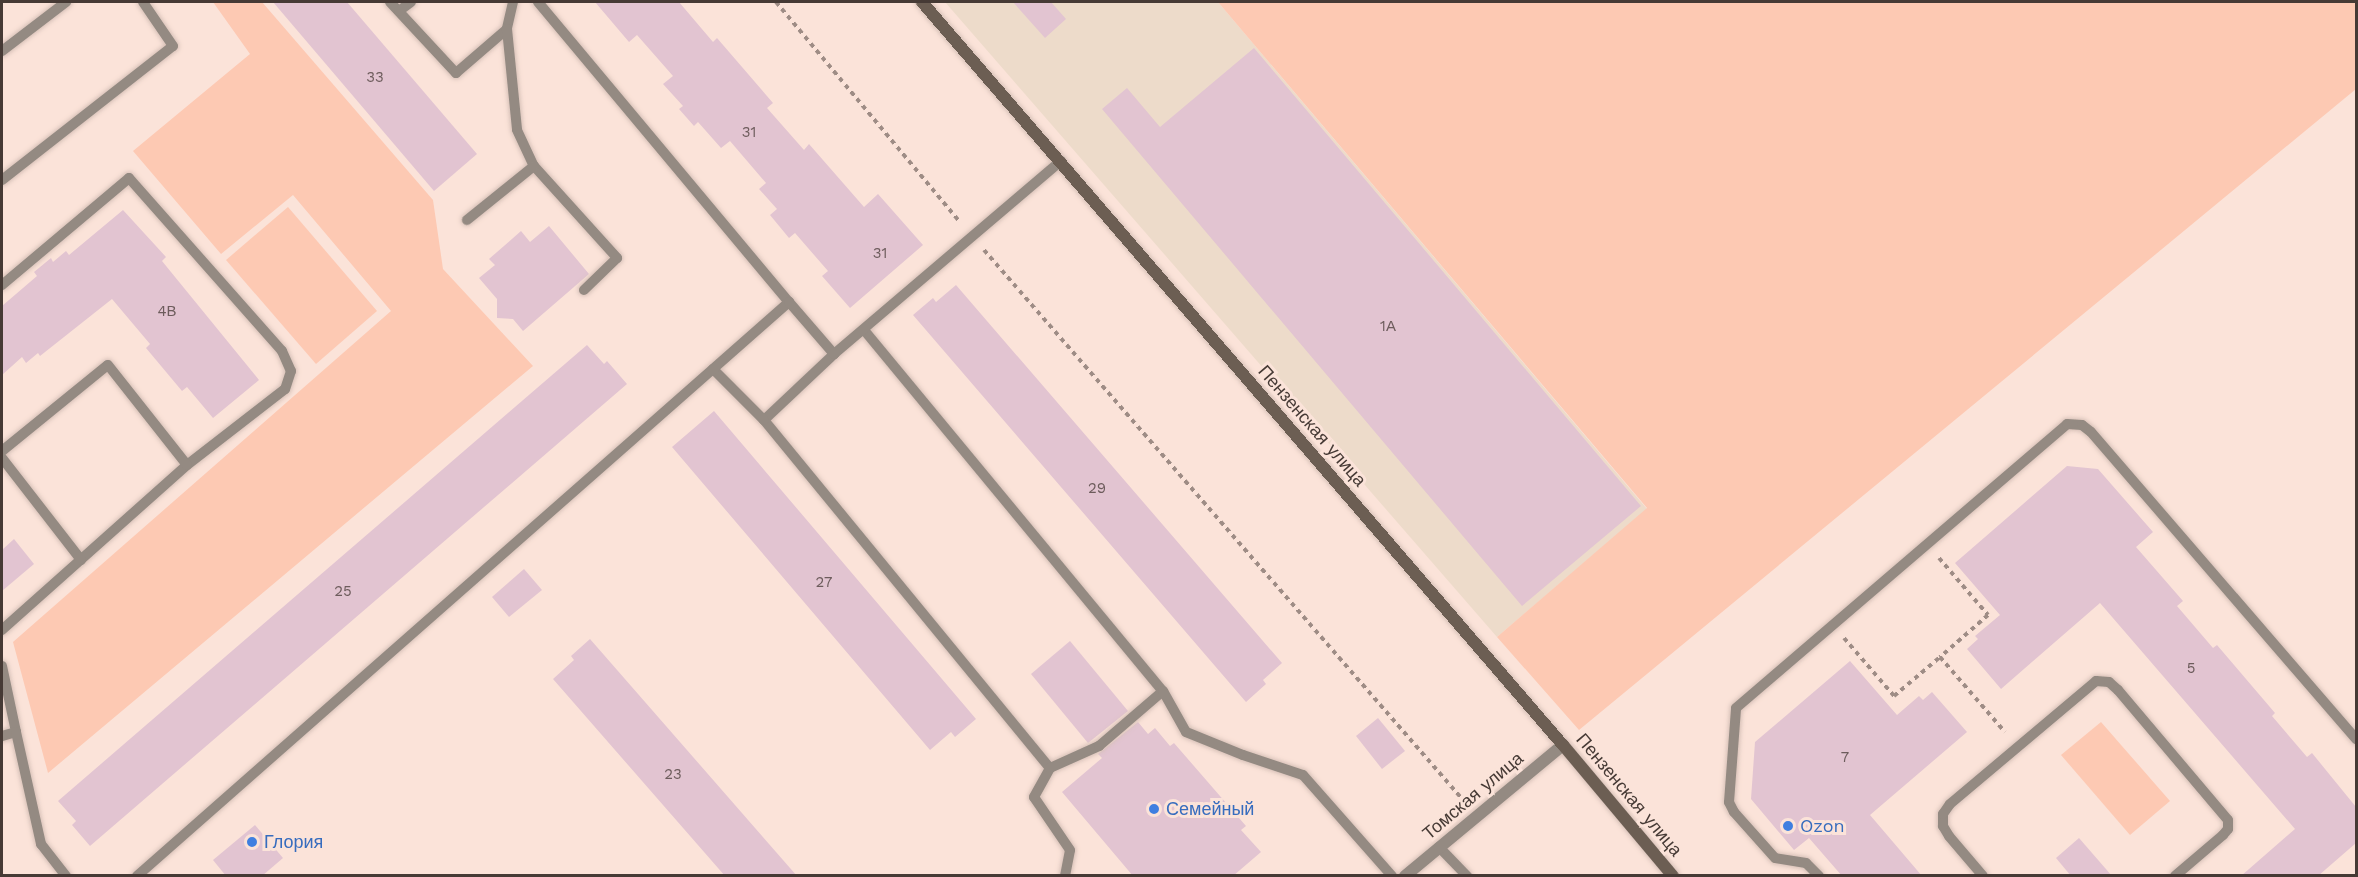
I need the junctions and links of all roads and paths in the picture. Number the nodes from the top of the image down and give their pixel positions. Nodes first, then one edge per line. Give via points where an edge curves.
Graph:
1 (66, 2) edge
2 (143, 2) edge
3 (390, 2) edge
4 (411, 2) edge
5 (513, 2) edge
6 (538, 2) edge
7 (776, 2) edge
8 (922, 2) edge
9 (399, 11) junction
10 (507, 29) junction
11 (2, 51) edge
12 (1061, 161) junction
13 (534, 166) junction
14 (2, 180) edge
15 (468, 220) dead end
16 (973, 238) junction
17 (2, 285) edge
18 (584, 290) dead end
19 (789, 302) junction
20 (864, 330) junction
21 (834, 354) junction
22 (713, 369) junction
23 (764, 420) junction
24 (2, 451) edge
25 (2, 458) edge
26 (187, 465) junction
27 (1926, 543) junction
28 (81, 560) junction
29 (1832, 624) junction
30 (2, 630) edge
31 (1940, 657) junction
32 (2, 666) edge
33 (1163, 691) junction
34 (16, 732) junction
35 (2, 736) edge
36 (2356, 740) edge
37 (1563, 745) junction
38 (2017, 746) junction
39 (1050, 768) junction
40 (1477, 815) junction
41 (1439, 847) junction
42 (66, 876) edge
43 (137, 876) edge
44 (1065, 876) edge
45 (1392, 876) edge
46 (1405, 876) edge
47 (1467, 876) edge
48 (1673, 876) edge
49 (1819, 876) edge
50 (1983, 876) edge
51 (2175, 876) edge

1 - 11 lane
2 - 14 lane via 173,46
3 - 9 lane
4 - 9 lane
5 - 10 lane
6 - 19 lane
7 - 16 path
8 - 12 street, Пензенская улица
9 - 10 lane via 456,73
10 - 13 lane via 518,130
12 - 16 lane
12 - 37 street, Пензенская улица
13 - 15 lane
13 - 18 lane via 617,258
16 - 20 lane
16 - 40 path
17 - 26 lane via 129,178 282,351 291,371 285,389
19 - 21 lane
19 - 22 lane
20 - 21 lane
20 - 33 lane
21 - 23 lane
22 - 23 lane
22 - 43 lane
23 - 39 lane
24 - 26 lane via 108,365
25 - 28 lane
26 - 28 lane
27 - 29 lane
27 - 31 path via 1988,615
27 - 36 lane via 2056,432 2067,424 2082,425
28 - 30 lane
29 - 31 path via 1894,696
29 - 49 lane via 1736,708 1728,792 1734,812 1769,853 1775,858 1806,863
31 - 38 path
32 - 34 lane
33 - 39 lane via 1099,746
33 - 45 lane via 1186,732 1304,775
34 - 35 lane
34 - 42 lane via 41,844
37 - 40 street, Томская улица
37 - 48 street, Пензенская улица
38 - 50 lane via 1942,814 1942,826
38 - 51 lane via 2084,688 2096,681 2109,681 2228,820 2228,829
39 - 44 lane via 1034,797 1070,850
40 - 41 street, Томская улица
41 - 46 street, Томская улица
41 - 47 lane

